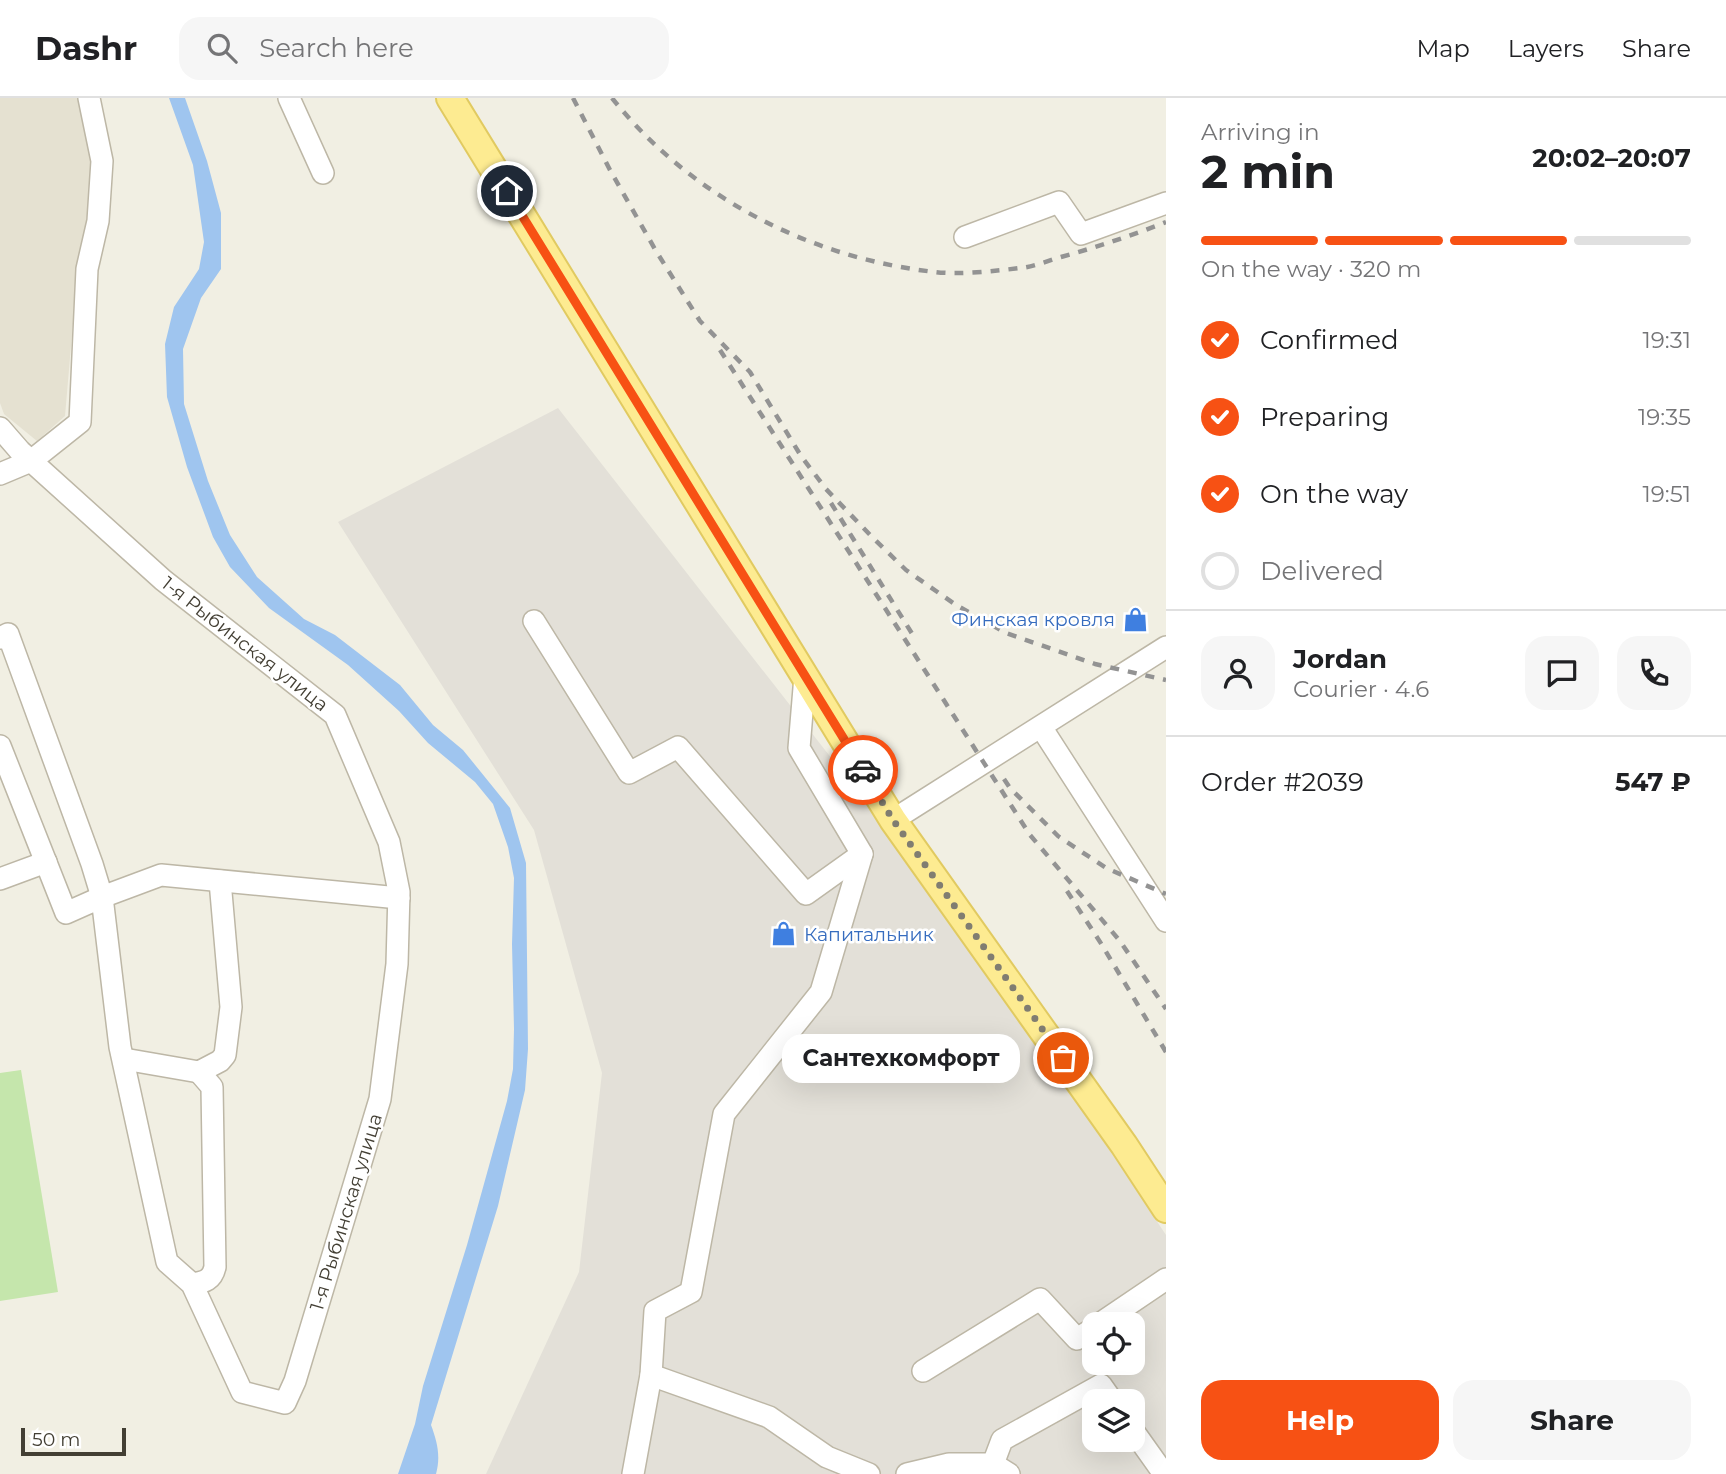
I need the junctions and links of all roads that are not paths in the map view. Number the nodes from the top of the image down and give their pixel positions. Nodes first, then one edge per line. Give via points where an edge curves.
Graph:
1 (89, 98) edge
2 (289, 98) edge
3 (450, 98) edge
4 (323, 173) dead end
5 (1166, 203) edge
6 (965, 237) dead end
7 (0, 428) edge
8 (31, 461) junction
9 (0, 474) edge
10 (534, 621) dead end
11 (0, 638) edge
12 (1166, 647) edge
13 (805, 676) junction
14 (1041, 727) junction
15 (0, 746) edge
16 (8, 787) edge
17 (893, 820) junction
18 (862, 855) junction
19 (46, 862) junction
20 (0, 879) edge
21 (220, 881) junction
22 (102, 897) junction
23 (399, 898) junction
24 (1166, 921) edge
25 (124, 1059) junction
26 (199, 1072) junction
27 (1166, 1209) edge
28 (1166, 1279) edge
29 (192, 1284) junction
30 (1117, 1312) edge
31 (1082, 1336) edge
32 (923, 1371) dead end
33 (651, 1374) junction
34 (1082, 1396) edge
35 (1145, 1447) edge
36 (1001, 1469) edge
37 (633, 1474) edge
38 (869, 1474) edge
39 (907, 1474) edge
40 (1164, 1474) edge

1 - 8 street via 102,161 99,221 87,269 80,422
2 - 4 street
3 - 13 main road
5 - 6 street via 1081,234 1059,202
7 - 8 street, 1-я Рыбинская улица
8 - 9 street
8 - 23 street, 1-я Рыбинская улица via 163,580 335,715 389,842
10 - 18 street via 629,774 678,747 806,894
11 - 22 street via 8,634
12 - 14 street
13 - 17 main road
13 - 18 street via 799,748
14 - 17 street
14 - 24 street
15 - 16 street
16 - 19 street
17 - 27 main road
18 - 33 street via 821,992 724,1114 691,1292 654,1311
19 - 20 street
19 - 22 street via 66,913
21 - 22 street via 161,876
21 - 23 street
21 - 26 street via 231,1007 225,1055
22 - 25 street
23 - 29 street, 1-я Рыбинская улица via 397,964 380,1099 285,1403 242,1392
25 - 26 street
25 - 29 street via 167,1262
26 - 29 street via 212,1087 215,1267 204,1282
28 - 30 street
31 - 32 street via 1077,1339 1040,1299
33 - 37 street
33 - 38 street via 769,1417 827,1457
34 - 36 street via 1002,1440
35 - 40 street
36 - 39 street via 949,1464

